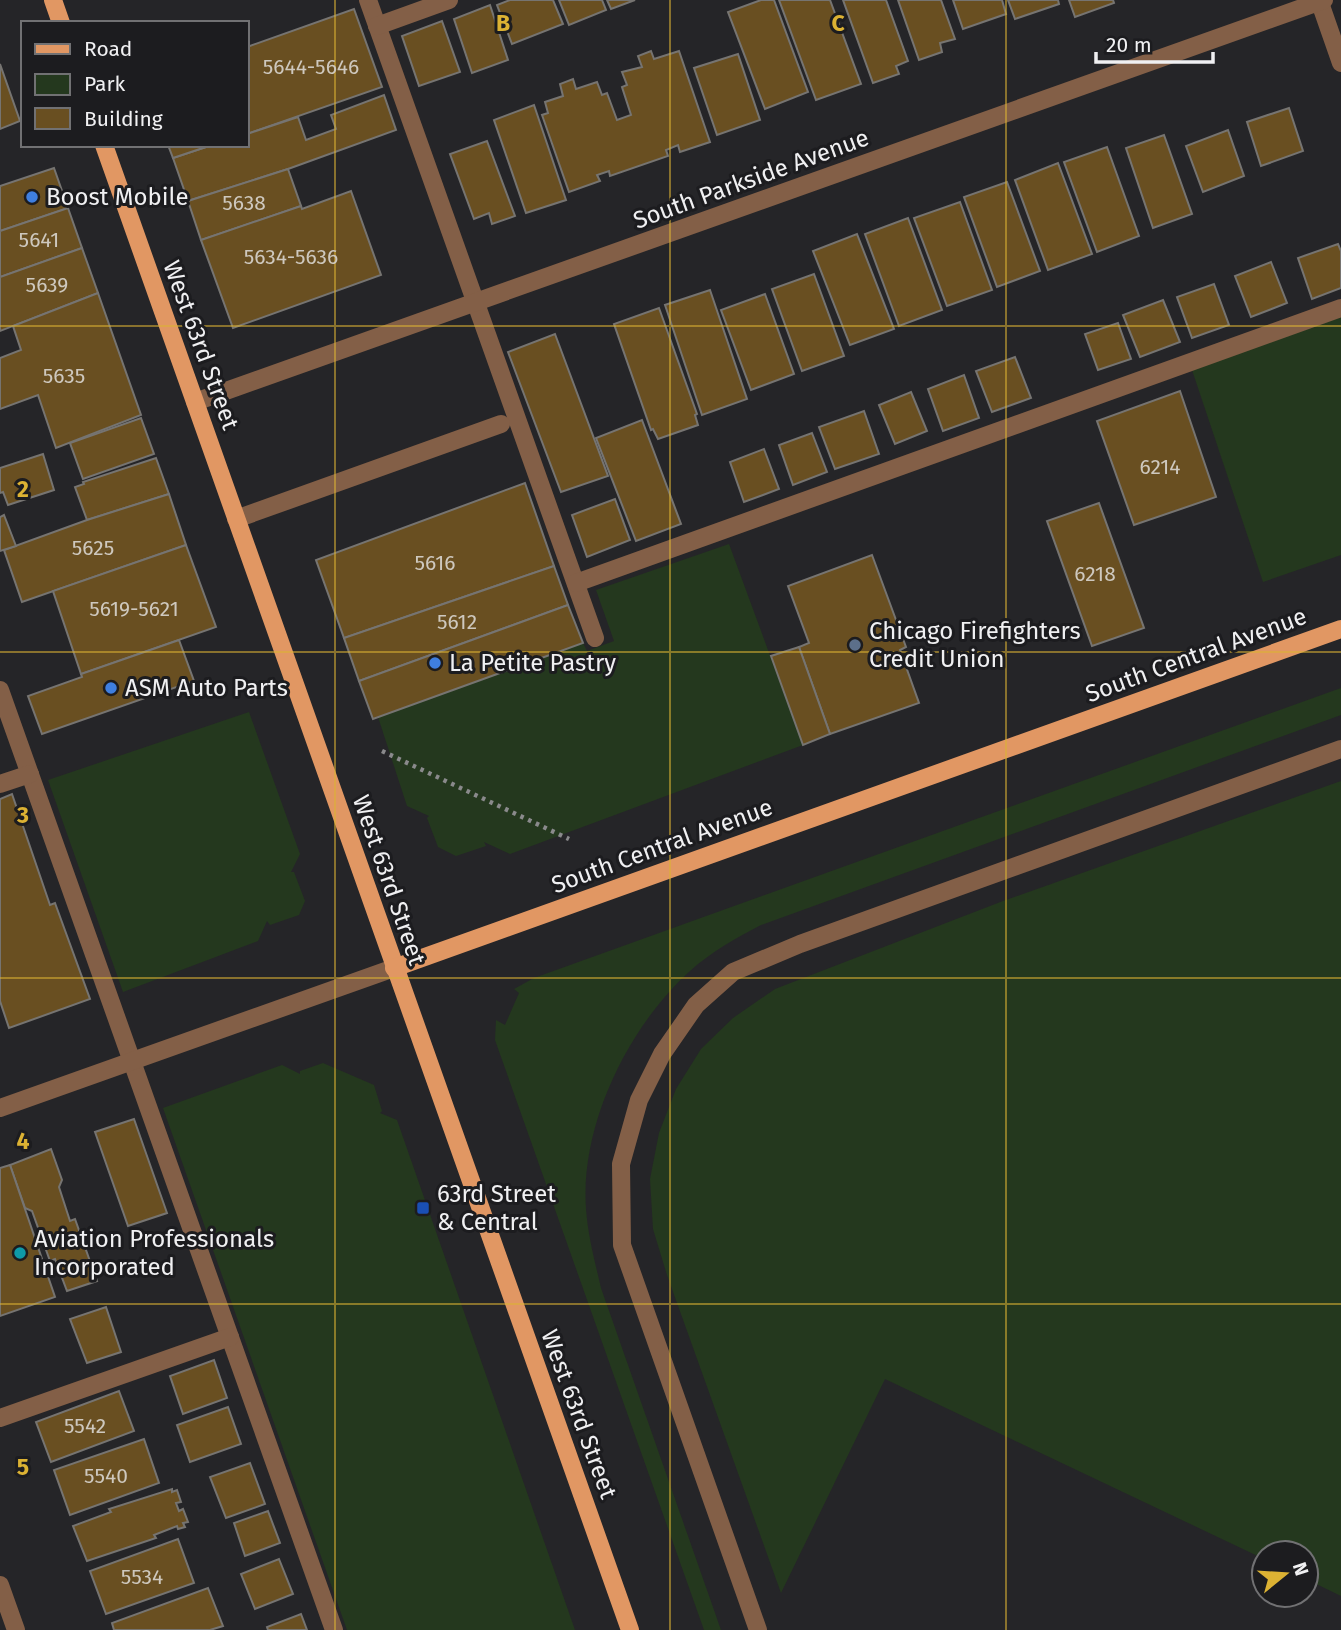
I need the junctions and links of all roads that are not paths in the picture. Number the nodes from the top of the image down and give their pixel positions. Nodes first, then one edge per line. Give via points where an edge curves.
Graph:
1 (53, 0) edge
2 (368, 0) edge
3 (449, 0) edge
4 (1321, 1) edge
5 (60, 21) edge
6 (377, 26) junction
7 (1341, 63) edge
8 (105, 147) edge
9 (475, 303) junction
10 (1341, 307) edge
11 (195, 402) junction
12 (501, 424) dead end
13 (236, 519) junction
14 (576, 583) junction
15 (1341, 629) edge
16 (595, 638) dead end
17 (0, 691) edge
18 (1341, 749) edge
19 (30, 774) junction
20 (0, 785) edge
21 (394, 968) junction
22 (131, 1061) junction
23 (0, 1108) edge
24 (230, 1337) junction
25 (0, 1418) edge
26 (0, 1585) edge
27 (16, 1630) edge
28 (334, 1630) edge
29 (630, 1630) edge
30 (758, 1630) edge

1 - 5 main road
2 - 6 street
3 - 6 street
4 - 7 street
4 - 9 street, South Parkside Avenue
6 - 9 street
8 - 11 main road, West 63rd Street
9 - 11 street, South Parkside Avenue
9 - 14 street
10 - 14 street
11 - 13 main road, West 63rd Street
12 - 13 street
13 - 21 main road, West 63rd Street
14 - 16 street
15 - 21 main road, South Central Avenue
17 - 19 street
18 - 30 street via 733,972 696,1005 662,1054 639,1100 621,1164 622,1245
19 - 20 street
19 - 22 street
21 - 22 street, South Central Avenue
21 - 29 main road, West 63rd Street
22 - 23 street, South Central Avenue
22 - 24 street
24 - 25 street
24 - 28 street
26 - 27 street

